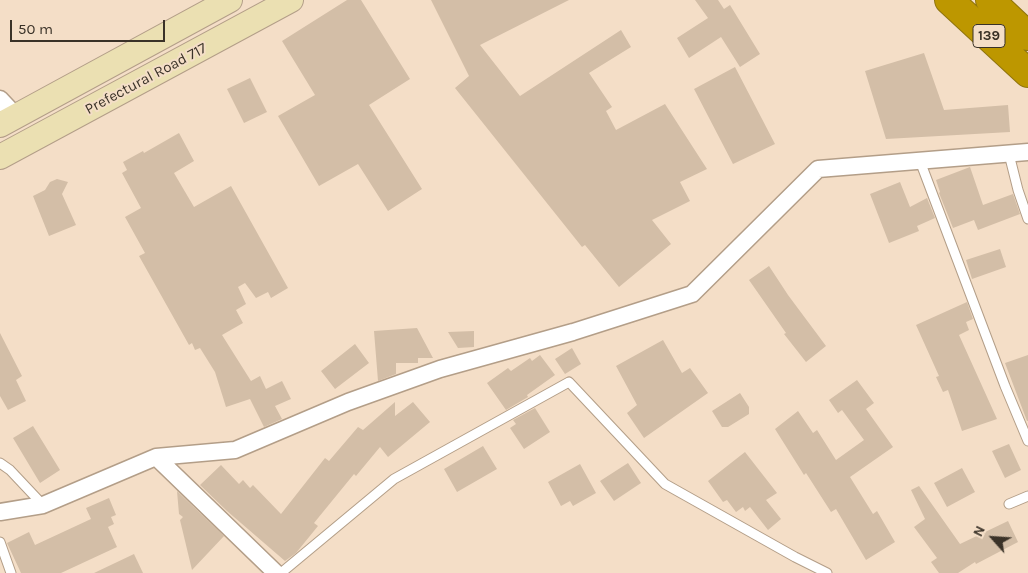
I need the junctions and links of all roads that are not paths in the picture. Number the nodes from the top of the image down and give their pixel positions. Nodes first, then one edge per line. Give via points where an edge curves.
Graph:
1 (230, 0) edge
2 (291, 0) edge
3 (949, 0) edge
4 (990, 0) edge
5 (1028, 36) edge
6 (1028, 73) edge
7 (5, 113) edge
8 (1028, 152) edge
9 (1009, 154) junction
10 (0, 157) edge
11 (920, 161) junction
12 (1028, 219) edge
13 (1028, 441) edge
14 (156, 457) junction
15 (0, 463) edge
16 (1028, 496) edge
17 (1009, 504) dead end
18 (43, 505) junction
19 (0, 512) edge
20 (0, 542) edge
21 (11, 573) edge
22 (276, 573) edge
23 (281, 573) edge
24 (827, 573) edge

1 - 7 main road
2 - 10 main road, Prefectural Road 717
3 - 6 highway, 139
4 - 5 highway, 139
8 - 9 street
9 - 11 street
9 - 12 lane
11 - 13 lane
11 - 14 street via 818,169 692,294 573,332 440,368 348,402 235,450
14 - 18 street
14 - 22 street
15 - 18 lane
16 - 17 lane
18 - 19 street
20 - 21 lane
23 - 24 lane via 394,479 568,382 665,484

